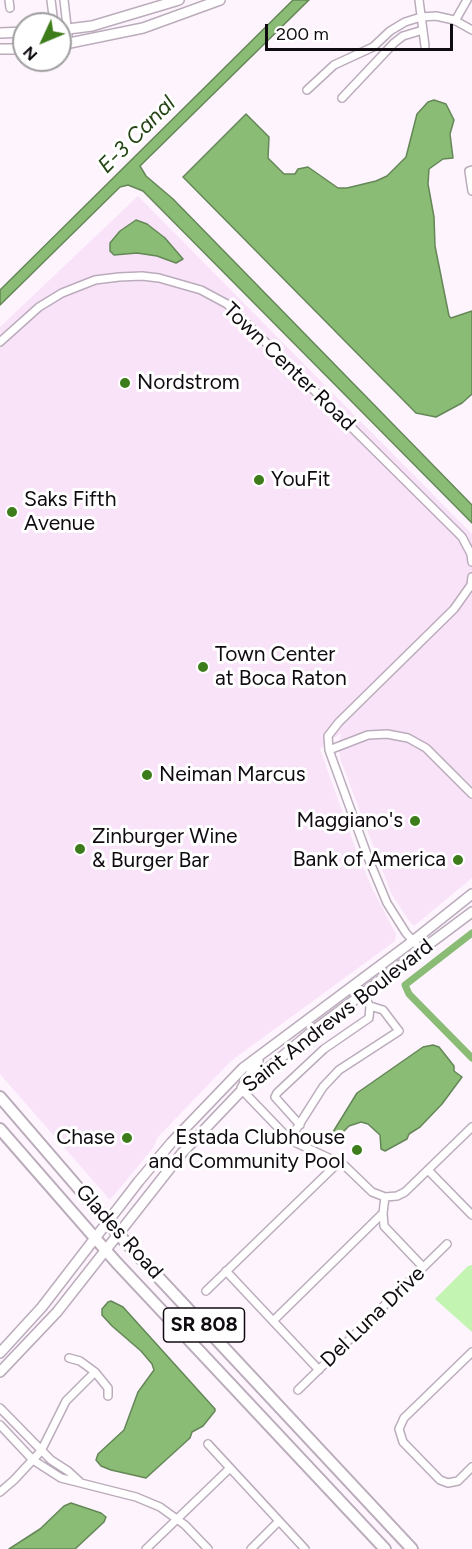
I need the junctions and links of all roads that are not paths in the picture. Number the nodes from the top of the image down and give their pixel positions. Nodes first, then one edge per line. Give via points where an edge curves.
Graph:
1 (179, 0) edge
2 (220, 0) edge
3 (419, 0) edge
4 (467, 0) edge
5 (421, 17) junction
6 (455, 21) junction
7 (72, 29) edge
8 (423, 30) junction
9 (472, 30) edge
10 (72, 43) edge
11 (425, 46) dead end
12 (307, 90) dead end
13 (342, 98) dead end
14 (472, 170) edge
15 (472, 191) edge
16 (0, 342) edge
17 (472, 562) edge
18 (472, 577) edge
19 (329, 750) junction
20 (472, 794) edge
21 (472, 894) edge
22 (472, 912) edge
23 (413, 941) junction
24 (422, 951) junction
25 (362, 995) junction
26 (370, 1006) junction
27 (263, 1053) junction
28 (242, 1090) junction
29 (0, 1097) edge
30 (211, 1102) junction
31 (300, 1125) junction
32 (472, 1127) edge
33 (0, 1129) edge
34 (290, 1139) junction
35 (338, 1163) junction
36 (428, 1170) junction
37 (385, 1197) junction
38 (383, 1213) junction
39 (472, 1215) edge
40 (108, 1222) junction
41 (118, 1234) junction
42 (96, 1239) junction
43 (447, 1244) dead end
44 (106, 1250) junction
45 (423, 1267) junction
46 (226, 1271) junction
47 (206, 1291) dead end
48 (273, 1321) junction
49 (472, 1352) edge
50 (0, 1353) edge
51 (69, 1358) dead end
52 (319, 1370) junction
53 (0, 1372) edge
54 (95, 1372) junction
55 (298, 1390) dead end
56 (108, 1396) dead end
57 (0, 1408) edge
58 (0, 1425) edge
59 (17, 1425) junction
60 (8, 1434) junction
61 (208, 1444) dead end
62 (41, 1451) junction
63 (33, 1460) junction
64 (472, 1467) edge
65 (230, 1468) junction
66 (81, 1483) junction
67 (0, 1492) edge
68 (178, 1518) junction
69 (279, 1521) junction
70 (146, 1549) edge
71 (208, 1549) edge
72 (251, 1549) edge
73 (305, 1549) edge
74 (384, 1549) edge
75 (412, 1549) edge

1 - 7 street
2 - 10 street via 143,28
3 - 5 street
4 - 6 street
5 - 6 street
5 - 8 street
5 - 12 street via 390,31 373,47 334,64
6 - 9 street
8 - 11 street
8 - 13 street via 394,43
14 - 15 street
16 - 17 street, Town Center Road via 39,307 95,280 124,276 159,278 207,293 227,304 462,537
18 - 19 street via 471,585 454,609 332,729
19 - 20 street via 368,735 408,738 426,748
19 - 23 street via 387,903
21 - 23 street, Saint Andrews Boulevard
22 - 24 street, Saint Andrews Boulevard
23 - 24 street
23 - 27 street, Saint Andrews Boulevard
24 - 25 street, Saint Andrews Boulevard
25 - 26 street
25 - 28 street, Saint Andrews Boulevard
26 - 31 street via 369,1018 324,1049 277,1093 275,1097
26 - 31 street via 382,1010 399,1030 339,1070 323,1087
27 - 28 street
27 - 30 street, Saint Andrews Boulevard
28 - 30 street
28 - 34 street
28 - 41 street, Saint Andrews Boulevard via 182,1153
29 - 40 main road, Glades Road / SR 808
30 - 40 street, Saint Andrews Boulevard via 171,1143
31 - 34 street
32 - 36 street
33 - 42 main road, Glades Road / SR 808
34 - 35 street
35 - 37 street via 372,1192
35 - 46 street
36 - 37 street via 405,1192
36 - 39 street
37 - 38 street
38 - 45 street via 386,1230
38 - 48 street
40 - 41 main road, Glades Road / SR 808
40 - 42 street, Saint Andrews Boulevard
41 - 44 street, Saint Andrews Boulevard
41 - 75 main road, Glades Road / SR 808
42 - 44 main road, Glades Road / SR 808
42 - 50 street, Saint Andrews Boulevard
43 - 45 street, Del Luna Drive
44 - 53 street, Saint Andrews Boulevard via 57,1312
44 - 74 main road, Glades Road / SR 808
45 - 52 street, Del Luna Drive
46 - 47 street
46 - 48 street
48 - 52 street
49 - 64 street via 404,1418 399,1429 403,1442 440,1480 458,1480
51 - 54 street
52 - 55 street, Del Luna Drive
54 - 56 street via 108,1388
54 - 62 street via 66,1401
57 - 59 street
58 - 60 street
59 - 60 street
59 - 62 street
60 - 63 street
61 - 65 street
62 - 63 street
62 - 66 street
63 - 66 street via 62,1478
63 - 67 street
65 - 68 street
65 - 69 street
66 - 68 street via 150,1502
68 - 70 street
68 - 71 street
69 - 72 street
69 - 73 street

